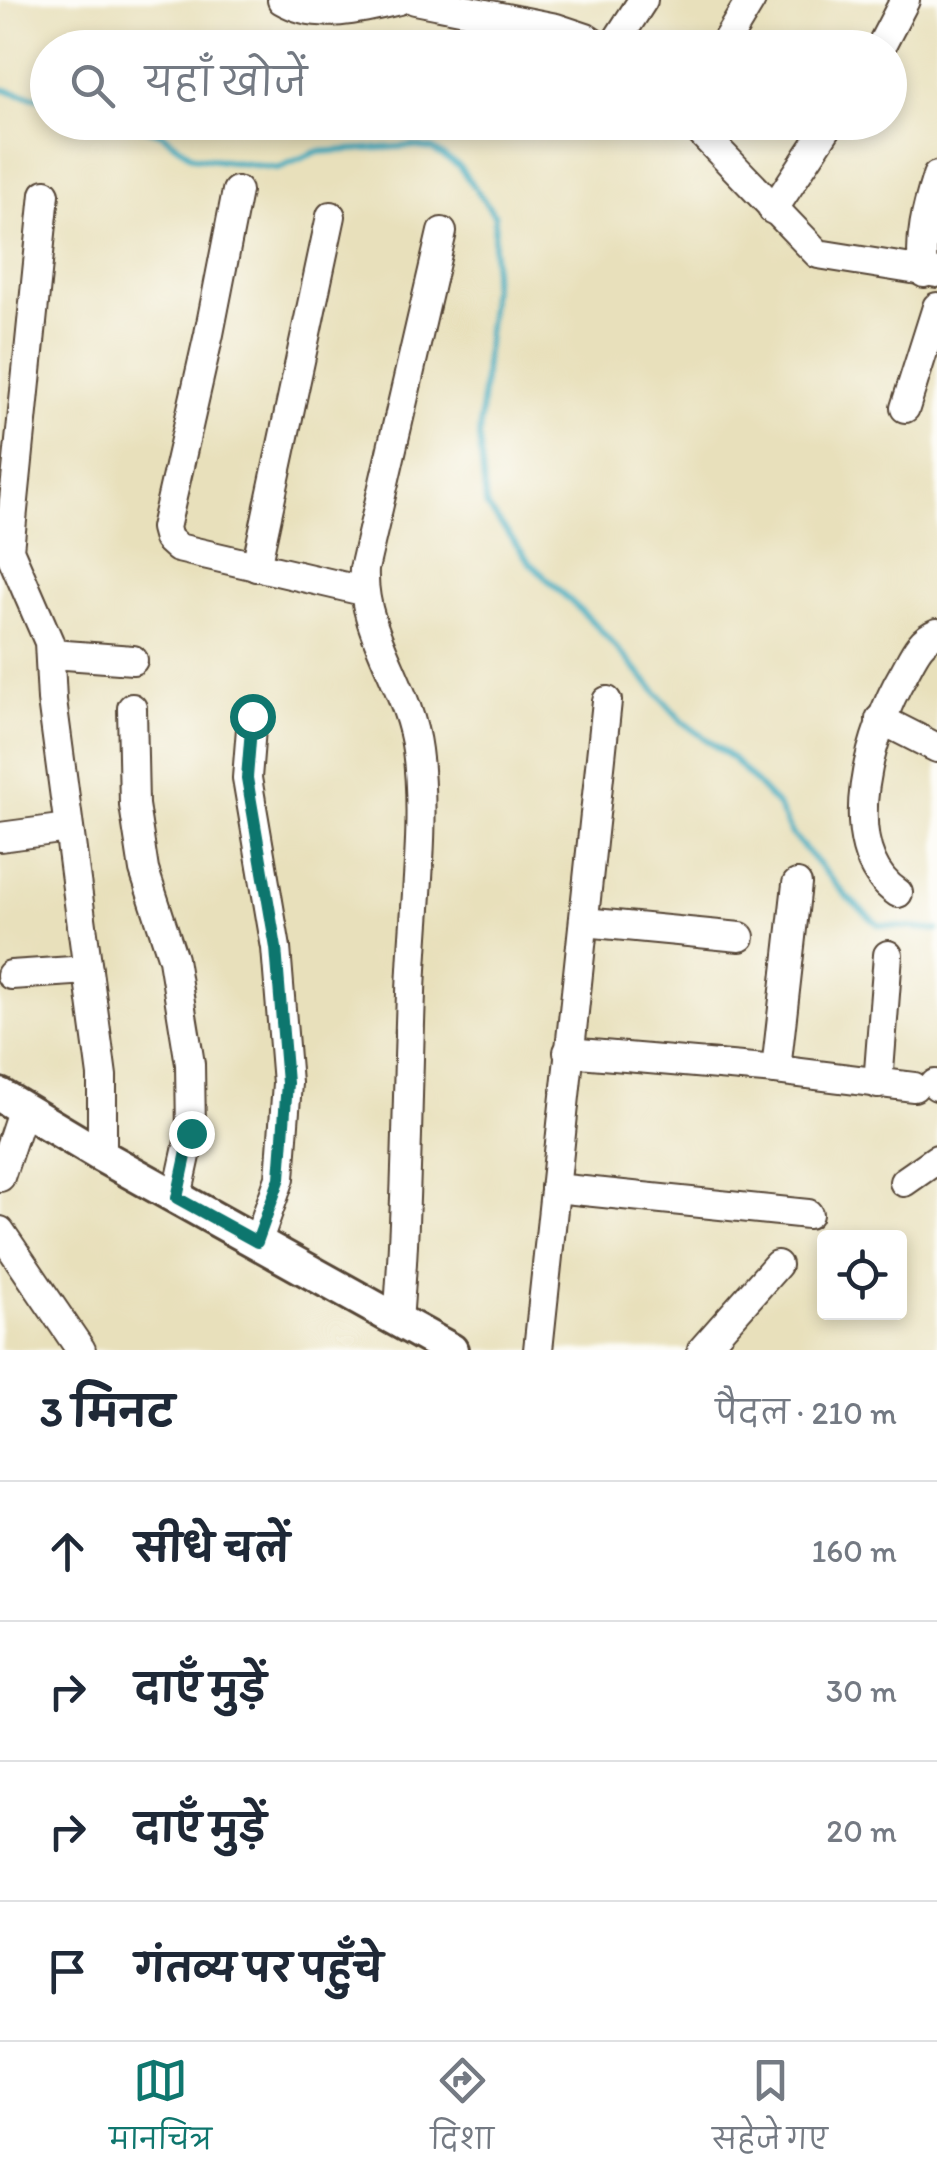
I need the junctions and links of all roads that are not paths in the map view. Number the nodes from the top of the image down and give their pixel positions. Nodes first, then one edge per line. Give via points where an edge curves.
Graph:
1 (282, 0) edge
2 (399, 0) edge
3 (415, 0) edge
4 (643, 0) edge
5 (751, 0) edge
6 (904, 0) edge
7 (562, 30) edge
8 (624, 30) edge
9 (733, 30) edge
10 (889, 30) edge
11 (708, 140) edge
12 (820, 140) edge
13 (937, 176) edge
14 (237, 190) dead end
15 (45, 194) dead end
16 (773, 210) junction
17 (331, 216) dead end
18 (442, 232) dead end
19 (931, 273) edge
20 (937, 308) edge
21 (905, 408) dead end
22 (256, 567) junction
23 (363, 591) junction
24 (937, 633) edge
25 (52, 654) junction
26 (133, 660) dead end
27 (607, 701) dead end
28 (132, 708) dead end
29 (252, 716) dead end
30 (880, 719) junction
31 (937, 748) edge
32 (68, 828) junction
33 (0, 837) edge
34 (797, 884) dead end
35 (898, 893) dead end
36 (584, 922) junction
37 (740, 937) dead end
38 (888, 954) dead end
39 (88, 970) junction
40 (11, 975) dead end
41 (568, 1052) junction
42 (776, 1070) junction
43 (878, 1084) junction
44 (928, 1086) edge
45 (11, 1102) edge
46 (102, 1156) junction
47 (937, 1160) edge
48 (0, 1177) edge
49 (904, 1182) dead end
50 (556, 1188) junction
51 (177, 1198) junction
52 (808, 1214) dead end
53 (0, 1231) edge
54 (257, 1242) junction
55 (777, 1265) dead end
56 (398, 1321) junction
57 (81, 1350) edge
58 (451, 1350) edge
59 (538, 1350) edge
60 (702, 1350) edge

1 - 2 street via 320,13
3 - 7 street
4 - 8 street
5 - 9 street
6 - 10 street
11 - 16 street
12 - 16 street
13 - 19 street via 921,256
14 - 22 street via 165,528 178,548
15 - 25 street via 9,550
16 - 19 street via 818,254
17 - 22 street
18 - 23 street
20 - 21 street
22 - 23 street
23 - 56 street via 409,714 420,792
24 - 30 street via 922,642
25 - 26 street
25 - 32 street
27 - 36 street
28 - 51 street via 134,805 144,870 173,959 190,1064 191,1133
29 - 54 street via 247,778 276,948 287,1083 280,1178
30 - 31 street
30 - 35 street via 864,809 874,869
32 - 33 street
32 - 39 street
34 - 42 street
36 - 37 street
36 - 41 street
38 - 43 street
39 - 40 street
39 - 46 street via 102,1076
41 - 42 street
41 - 50 street
42 - 43 street
43 - 44 street
45 - 46 street
45 - 48 street
46 - 51 street
47 - 49 street
50 - 52 street
50 - 59 street
51 - 54 street
53 - 57 street
54 - 56 street
55 - 60 street
56 - 58 street

